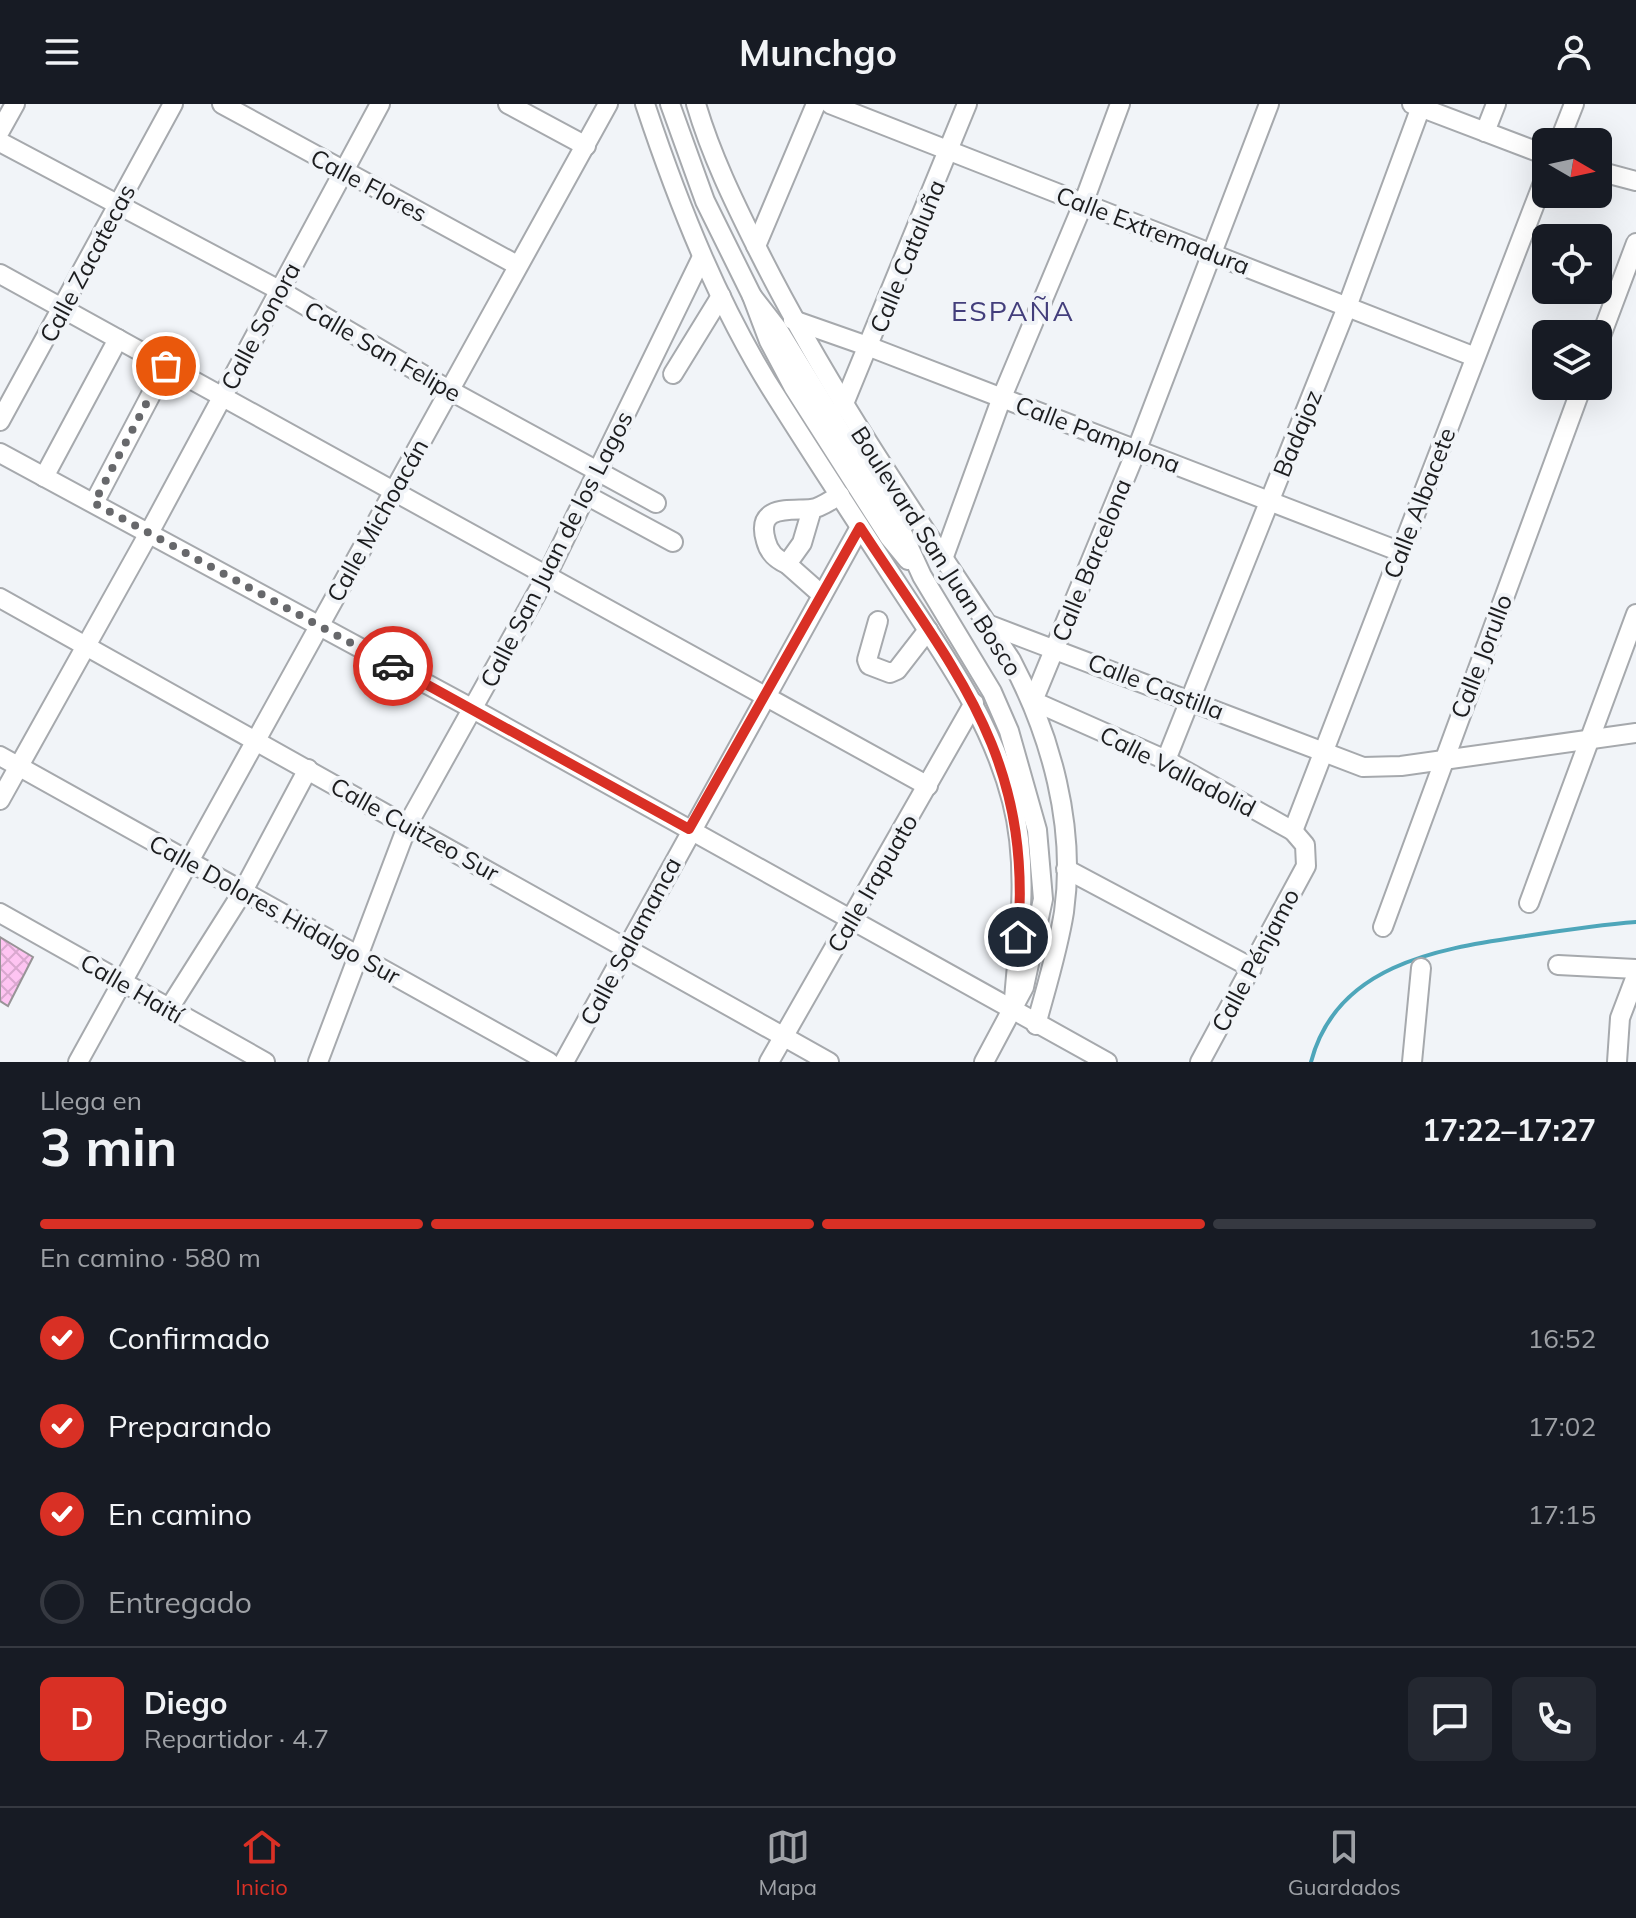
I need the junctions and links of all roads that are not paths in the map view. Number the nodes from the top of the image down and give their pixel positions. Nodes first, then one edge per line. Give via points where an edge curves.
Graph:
1 (15, 104) edge
2 (173, 104) edge
3 (222, 104) edge
4 (380, 104) edge
5 (508, 104) edge
6 (608, 104) edge
7 (645, 104) edge
8 (670, 104) edge
9 (696, 104) edge
10 (816, 104) edge
11 (830, 104) edge
12 (967, 104) edge
13 (1120, 104) edge
14 (1269, 104) edge
15 (1496, 104) edge
16 (1574, 104) edge
17 (1418, 105) edge
18 (1565, 128) edge
19 (0, 131) edge
20 (1485, 132) junction
21 (0, 142) edge
22 (586, 146) junction
23 (1532, 150) edge
24 (949, 151) junction
25 (344, 172) junction
26 (1612, 175) edge
27 (1636, 181) edge
28 (1083, 204) junction
29 (118, 206) junction
30 (1533, 208) edge
31 (1636, 243) edge
32 (756, 246) junction
33 (1214, 253) junction
34 (702, 257) junction
35 (517, 265) junction
36 (0, 274) edge
37 (279, 290) junction
38 (721, 296) junction
39 (1347, 307) junction
40 (64, 308) junction
41 (793, 320) junction
42 (1607, 320) edge
43 (118, 339) junction
44 (870, 347) junction
45 (1475, 357) junction
46 (166, 366) junction
47 (673, 374) dead end
48 (449, 390) junction
49 (222, 397) junction
50 (1002, 397) junction
51 (1577, 400) edge
52 (843, 406) junction
53 (0, 421) edge
54 (1137, 449) junction
55 (0, 453) edge
56 (597, 470) junction
57 (44, 477) junction
58 (393, 491) junction
59 (586, 495) junction
60 (840, 495) junction
61 (1269, 502) junction
62 (94, 503) junction
63 (656, 503) dead end
64 (812, 509) junction
65 (860, 527) junction
66 (149, 533) junction
67 (673, 542) dead end
68 (1401, 552) junction
69 (943, 559) junction
70 (787, 564) junction
71 (547, 575) junction
72 (822, 595) junction
73 (0, 598) edge
74 (1636, 614) edge
75 (878, 621) dead end
76 (987, 624) junction
77 (318, 627) junction
78 (928, 630) junction
79 (84, 646) junction
80 (1056, 647) junction
81 (763, 697) junction
82 (1188, 698) junction
83 (1033, 701) junction
84 (974, 703) junction
85 (473, 709) junction
86 (1636, 733) edge
87 (1590, 738) junction
88 (254, 740) junction
89 (1322, 754) junction
90 (0, 756) edge
91 (1166, 760) junction
92 (1442, 760) junction
93 (19, 766) junction
94 (308, 769) junction
95 (928, 786) junction
96 (0, 800) edge
97 (408, 824) junction
98 (689, 829) junction
99 (1293, 831) junction
100 (189, 862) junction
101 (1066, 869) junction
102 (242, 893) junction
103 (1529, 903) dead end
104 (0, 913) edge
105 (851, 920) junction
106 (1383, 927) dead end
107 (627, 947) junction
108 (356, 955) junction
109 (1558, 965) dead end
110 (1252, 968) junction
111 (1421, 968) dead end
112 (1636, 969) edge
113 (1636, 976) edge
114 (121, 983) junction
115 (168, 1010) junction
116 (1013, 1012) junction
117 (1036, 1025) junction
118 (783, 1037) junction
119 (78, 1062) edge
120 (265, 1062) edge
121 (318, 1062) edge
122 (549, 1062) edge
123 (564, 1062) edge
124 (769, 1062) edge
125 (829, 1062) edge
126 (984, 1062) edge
127 (1107, 1062) edge
128 (1200, 1062) edge
129 (1412, 1062) edge
130 (1617, 1062) edge

1 - 19 street
2 - 29 street, Calle Zacatecas
3 - 25 street, Calle Flores
4 - 25 street, Calle Sonora
5 - 22 street
6 - 22 street, Calle Michoacán
7 - 34 street, Boulevard San Juan Bosco
8 - 116 street via 705,201 752,296 897,523 1009,731 1043,866 1033,955
9 - 32 street, Boulevard San Juan Bosco via 716,162
10 - 32 street
11 - 24 street, Calle Extremadura
12 - 24 street, Calle Cataluña
13 - 28 street
14 - 33 street, Calle Barcelona
15 - 20 street
16 - 18 street
17 - 20 street
17 - 39 street, Badajoz
20 - 23 street
21 - 29 street, Calle San Felipe
22 - 35 street, Calle Michoacán
24 - 28 street, Calle Extremadura
24 - 44 street, Calle Cataluña
25 - 35 street, Calle Flores
25 - 37 street, Calle Sonora
26 - 27 street
28 - 33 street, Calle Extremadura
28 - 50 street
29 - 37 street, Calle San Felipe
29 - 40 street, Calle Zacatecas
30 - 45 street, Calle Albacete
31 - 42 street
32 - 41 street, Boulevard San Juan Bosco
33 - 39 street, Calle Extremadura
33 - 54 street, Calle Barcelona
34 - 38 street, Boulevard San Juan Bosco
34 - 56 street, Calle San Juan de los Lagos
35 - 48 street, Calle Michoacán
36 - 40 street
37 - 48 street, Calle San Felipe
37 - 49 street, Calle Sonora
38 - 47 street
38 - 60 street, Boulevard San Juan Bosco via 776,397
39 - 45 street, Calle Extremadura
39 - 61 street, Badajoz
40 - 43 street
40 - 53 street, Calle Zacatecas
41 - 44 street, Calle Pamplona
41 - 52 street, Boulevard San Juan Bosco
43 - 46 street
43 - 57 street
44 - 50 street, Calle Pamplona
44 - 52 street, Calle Cataluña
45 - 68 street, Calle Albacete
46 - 49 street
46 - 62 street
48 - 56 street, Calle San Felipe
48 - 58 street, Calle Michoacán
49 - 58 street
49 - 66 street, Calle Sonora
50 - 54 street, Calle Pamplona
50 - 69 street
51 - 92 street, Calle Jorullo
52 - 69 street, Boulevard San Juan Bosco
54 - 61 street, Calle Pamplona
54 - 80 street, Calle Barcelona
55 - 57 street
56 - 59 street, Calle San Juan de los Lagos
56 - 63 street, Calle San Felipe
57 - 62 street
58 - 71 street
58 - 77 street, Calle Michoacán
59 - 67 street
59 - 71 street, Calle San Juan de los Lagos
60 - 64 street
60 - 65 street, Boulevard San Juan Bosco
61 - 68 street, Calle Pamplona
61 - 82 street, Badajoz
62 - 66 street
64 - 70 street via 802,543
64 - 70 street via 782,509 766,523 767,547
65 - 72 street, Calle Salamanca
65 - 78 street, Boulevard San Juan Bosco
66 - 77 street
66 - 79 street, Calle Sonora
68 - 89 street, Calle Albacete
69 - 76 street, Boulevard San Juan Bosco
70 - 72 street
71 - 81 street
71 - 85 street, Calle San Juan de los Lagos
72 - 81 street, Calle Salamanca
73 - 79 street, Calle Cuitzeo Sur
74 - 87 street
75 - 78 street via 867,660 883,672 897,670
76 - 80 street, Calle Castilla
76 - 83 street, Boulevard San Juan Bosco
77 - 85 street
77 - 88 street, Calle Michoacán
78 - 84 street, Boulevard San Juan Bosco
79 - 88 street, Calle Cuitzeo Sur
79 - 93 street, Calle Sonora
80 - 82 street, Calle Castilla
80 - 83 street, Calle Barcelona
81 - 95 street
81 - 98 street, Calle Salamanca
82 - 89 street, Calle Castilla
82 - 91 street, Badajoz
83 - 91 street, Calle Valladolid
83 - 101 street, Boulevard San Juan Bosco via 1055,772
84 - 95 street, Calle Irapuato
84 - 116 street, Boulevard San Juan Bosco via 999,759 1019,842 1022,888
85 - 97 street, Calle San Juan de los Lagos
85 - 98 street
86 - 87 street, Calle Castilla
87 - 92 street, Calle Castilla
87 - 103 street
88 - 94 street, Calle Cuitzeo Sur
88 - 100 street, Calle Michoacán
89 - 92 street, Calle Castilla via 1381,769
89 - 99 street, Calle Albacete
90 - 93 street, Calle Dolores Hidalgo Sur
91 - 99 street, Calle Valladolid
92 - 106 street, Calle Jorullo
93 - 96 street, Calle Sonora
93 - 100 street, Calle Dolores Hidalgo Sur
94 - 97 street, Calle Cuitzeo Sur
94 - 102 street
95 - 105 street, Calle Irapuato
97 - 107 street, Calle Cuitzeo Sur
97 - 108 street, Calle San Juan de los Lagos
98 - 105 street
98 - 107 street, Calle Salamanca
99 - 110 street, Calle Pénjamo via 1305,845 1306,866
100 - 102 street, Calle Dolores Hidalgo Sur
100 - 114 street, Calle Michoacán
101 - 110 street
101 - 117 street, Boulevard San Juan Bosco via 1064,912
102 - 108 street, Calle Dolores Hidalgo Sur
102 - 115 street
104 - 114 street, Calle Haití
105 - 116 street
105 - 118 street, Calle Irapuato
107 - 118 street, Calle Cuitzeo Sur
107 - 123 street, Calle Salamanca
108 - 121 street, Calle San Juan de los Lagos
108 - 122 street, Calle Dolores Hidalgo Sur
109 - 112 street
110 - 128 street, Calle Pénjamo
111 - 129 street
113 - 130 street via 1620,1018
114 - 115 street, Calle Haití
114 - 119 street, Calle Michoacán
115 - 120 street, Calle Haití
116 - 117 street
116 - 126 street
117 - 127 street
118 - 124 street, Calle Irapuato
118 - 125 street, Calle Cuitzeo Sur

